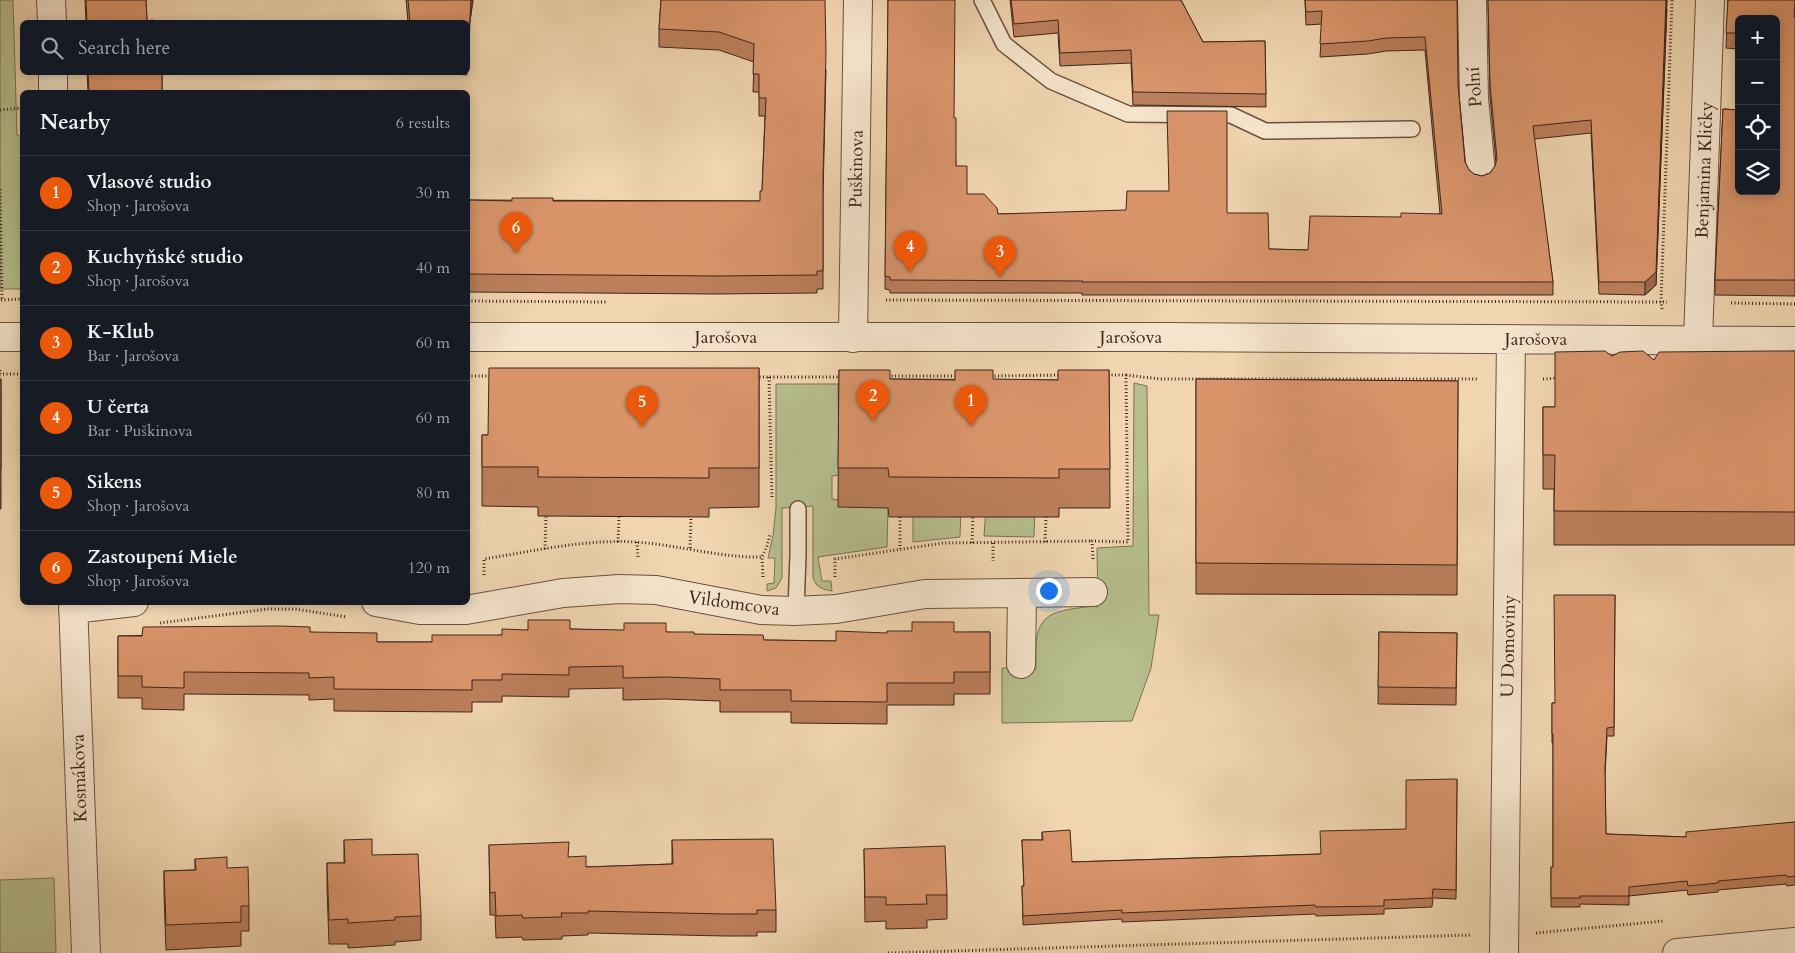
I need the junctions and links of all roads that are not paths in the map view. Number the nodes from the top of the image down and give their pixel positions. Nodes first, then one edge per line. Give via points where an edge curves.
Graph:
1 (51, 0) edge
2 (858, 0) edge
3 (982, 0) edge
4 (1472, 0) edge
5 (1710, 0) edge
6 (52, 20) edge
7 (53, 75) edge
8 (53, 90) edge
9 (1412, 129) dead end
10 (1481, 173) dead end
11 (0, 337) edge
12 (20, 337) edge
13 (470, 337) edge
14 (853, 338) junction
15 (1511, 339) junction
16 (1698, 340) junction
17 (1795, 341) edge
18 (798, 508) dead end
19 (1093, 592) road end
20 (1022, 594) junction
21 (88, 605) edge
22 (392, 605) edge
23 (73, 606) edge
24 (447, 607) edge
25 (796, 610) junction
26 (1020, 664) dead end
27 (1795, 942) edge
28 (86, 953) edge
29 (1504, 953) edge
30 (1677, 953) edge

1 - 6 street
2 - 14 street, Puškinova
3 - 9 lane via 1004,44 1035,69 1051,81 1128,114 1231,115 1264,131
4 - 10 street, Polní via 1474,98
5 - 16 street, Benjamina Kličky
7 - 8 street
11 - 12 street
13 - 14 street, Jarošova
14 - 15 street, Jarošova
15 - 16 street, Jarošova
15 - 29 street, U Domoviny
16 - 17 street, Jarošova
18 - 25 lane
19 - 20 street, Vildomcova
20 - 25 street, Vildomcova via 925,594 836,609
20 - 26 street
21 - 23 street
22 - 24 street, Vildomcova via 420,610
23 - 28 street, Kosmákova
24 - 25 street, Vildomcova via 484,608 563,593 619,589 656,590 761,610
27 - 30 street

